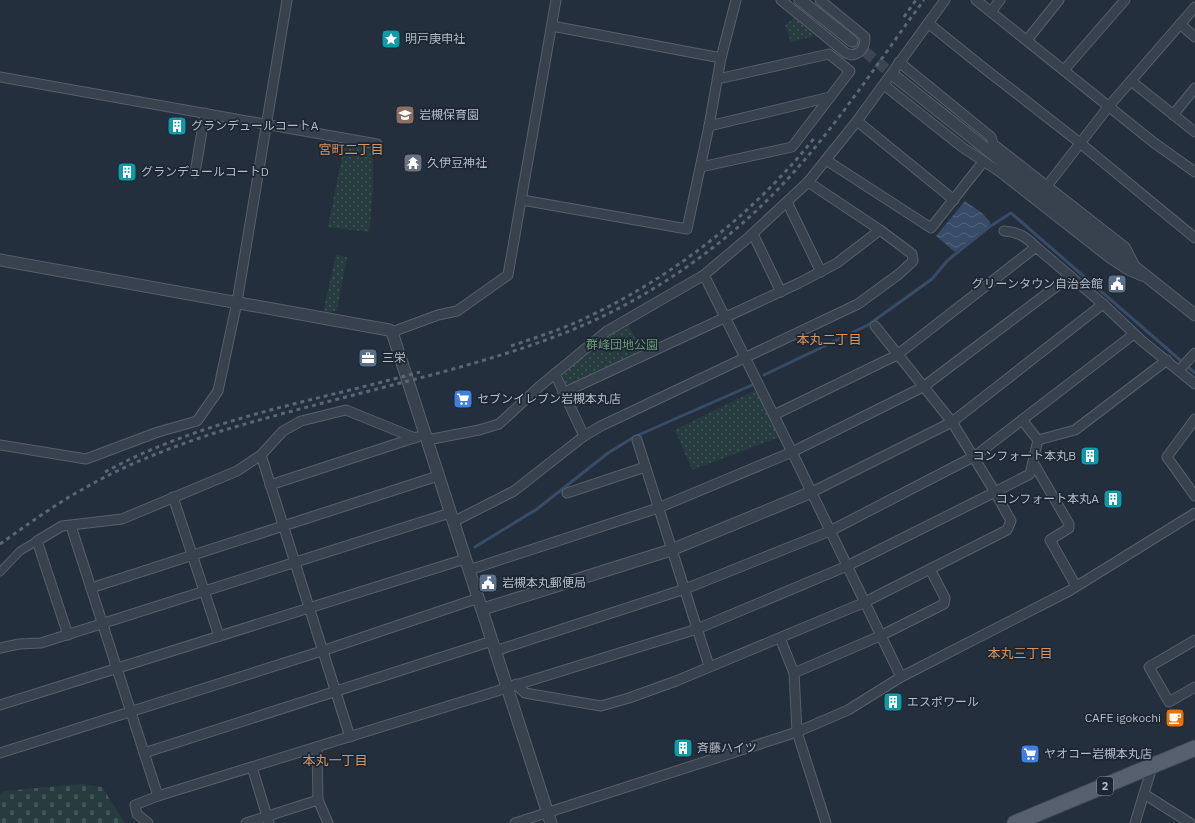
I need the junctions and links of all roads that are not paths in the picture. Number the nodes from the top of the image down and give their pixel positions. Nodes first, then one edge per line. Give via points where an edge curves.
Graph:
1 (287, 0) edge
2 (556, 0) edge
3 (736, 0) edge
4 (781, 0) edge
5 (800, 0) edge
6 (820, 0) edge
7 (945, 0) edge
8 (976, 0) edge
9 (1000, 0) edge
10 (1059, 0) edge
11 (1125, 0) edge
12 (1195, 7) edge
13 (991, 12) junction
14 (928, 24) junction
15 (1180, 24) junction
16 (552, 26) junction
17 (1195, 37) edge
18 (1027, 40) junction
19 (852, 41) tunnel mouth
20 (721, 58) junction
21 (899, 62) junction
22 (1064, 70) junction
23 (0, 77) edge
24 (897, 78) tunnel mouth
25 (718, 79) junction
26 (1130, 81) junction
27 (884, 85) junction
28 (1195, 88) edge
29 (830, 97) junction
30 (1109, 106) junction
31 (206, 113) junction
32 (1173, 115) junction
33 (857, 121) junction
34 (266, 123) junction
35 (709, 126) junction
36 (1195, 132) edge
37 (1080, 143) junction
38 (377, 144) dead end
39 (826, 160) junction
40 (983, 162) junction
41 (701, 167) junction
42 (1195, 172) edge
43 (195, 173) dead end
44 (808, 182) junction
45 (1047, 186) junction
46 (522, 200) junction
47 (954, 200) junction
48 (788, 202) junction
49 (880, 230) junction
50 (1004, 231) dead end
51 (753, 234) junction
52 (1195, 238) edge
53 (1036, 247) junction
54 (0, 260) edge
55 (1137, 270) junction
56 (821, 272) junction
57 (704, 275) junction
58 (1070, 276) junction
59 (1147, 278) junction
60 (781, 292) junction
61 (237, 302) junction
62 (1103, 304) junction
63 (1195, 315) edge
64 (726, 316) junction
65 (875, 326) dead end
66 (392, 332) junction
67 (1134, 334) junction
68 (1195, 353) edge
69 (897, 355) junction
70 (744, 357) junction
71 (1167, 360) junction
72 (1184, 366) dead end
73 (554, 374) junction
74 (1195, 384) edge
75 (923, 387) junction
76 (563, 393) junction
77 (774, 415) junction
78 (1195, 419) edge
79 (1022, 420) junction
80 (952, 422) junction
81 (584, 436) junction
82 (422, 438) junction
83 (637, 440) dead end
84 (1038, 440) junction
85 (0, 445) edge
86 (792, 452) junction
87 (261, 455) junction
88 (974, 456) junction
89 (1032, 462) junction
90 (645, 467) junction
91 (438, 476) junction
92 (270, 485) junction
93 (812, 492) junction
94 (995, 492) junction
95 (567, 493) dead end
96 (173, 496) junction
97 (1195, 496) edge
98 (658, 508) junction
99 (1195, 513) edge
100 (451, 518) junction
101 (71, 526) junction
102 (283, 527) junction
103 (830, 531) junction
104 (37, 541) junction
105 (671, 550) junction
106 (192, 556) junction
107 (464, 559) junction
108 (294, 562) junction
109 (847, 566) junction
110 (930, 569) junction
111 (469, 570) junction
112 (0, 572) edge
113 (1076, 586) junction
114 (91, 588) junction
115 (685, 589) junction
116 (204, 592) junction
117 (863, 603) junction
118 (481, 604) junction
119 (308, 608) junction
120 (103, 624) junction
121 (697, 629) junction
122 (68, 635) junction
123 (220, 636) junction
124 (880, 636) junction
125 (780, 638) junction
126 (1195, 640) edge
127 (494, 646) junction
128 (0, 648) edge
129 (322, 651) junction
130 (709, 666) junction
131 (117, 668) junction
132 (794, 672) junction
133 (901, 678) junction
134 (511, 686) junction
135 (1195, 687) edge
136 (336, 692) junction
137 (0, 705) edge
138 (131, 712) junction
139 (797, 732) junction
140 (350, 737) junction
141 (317, 747) junction
142 (1195, 748) edge
143 (0, 753) edge
144 (144, 753) junction
145 (1152, 766) junction
146 (252, 767) junction
147 (1144, 794) junction
148 (158, 796) junction
149 (318, 800) junction
150 (550, 818) edge
151 (1034, 819) edge
152 (268, 820) edge
153 (148, 823) edge
154 (246, 823) edge
155 (328, 823) edge
156 (515, 823) edge
157 (826, 823) edge
158 (1015, 823) edge
159 (1134, 823) edge
160 (1190, 823) edge

1 - 34 street
2 - 16 street
3 - 20 street
4 - 6 street via 846,53 859,54 865,45 865,37
5 - 19 street
7 - 14 street
8 - 13 street
9 - 13 street
10 - 18 street
11 - 22 street
12 - 15 street
13 - 18 street
14 - 21 street
14 - 37 street
15 - 17 street
15 - 26 street
16 - 20 street
16 - 46 street
18 - 22 street
20 - 25 street
21 - 27 street
21 - 45 street via 991,137 993,144
22 - 30 street
23 - 31 street
24 - 55 street
25 - 29 street via 829,54 850,71
25 - 35 street
26 - 30 street
26 - 32 street
27 - 33 street
27 - 40 street
28 - 32 street
29 - 35 street
29 - 41 street via 792,147
30 - 37 street
30 - 42 street
31 - 34 street
31 - 43 street
32 - 36 street
33 - 39 street
33 - 47 street
34 - 38 street
34 - 61 street
35 - 41 street
37 - 45 street
37 - 52 street
39 - 44 street
39 - 47 street via 931,228
40 - 47 street
40 - 59 street via 1000,172 1111,259
41 - 46 street via 687,229
44 - 48 street
44 - 49 street
45 - 55 street via 1125,247
46 - 66 street via 508,275 457,311 438,315
48 - 51 street
48 - 56 street
49 - 56 street
49 - 70 street via 912,254 913,261 858,304
50 - 53 street via 1016,232
51 - 57 street
51 - 60 street
53 - 58 street
53 - 69 street
54 - 61 street
55 - 59 street
56 - 60 street
57 - 64 street
57 - 73 street via 607,330
58 - 62 street
58 - 75 street
59 - 63 street
60 - 64 street
61 - 66 street
61 - 85 street via 218,391 197,421 158,432 86,459
62 - 67 street
62 - 80 street
64 - 70 street
64 - 76 street
65 - 69 street
66 - 82 street
67 - 71 street
67 - 79 street
68 - 72 street
69 - 75 street
69 - 77 street
70 - 77 street
70 - 81 street
71 - 74 street
71 - 84 street via 1075,430
73 - 76 street
73 - 82 street via 499,424 479,430
75 - 80 street
75 - 86 street
76 - 81 street
77 - 86 street
78 - 97 street via 1167,457
79 - 84 street
79 - 88 street
80 - 88 street
80 - 93 street
81 - 100 street via 514,491
82 - 87 street via 346,410 301,421 283,431
82 - 91 street
82 - 92 street
83 - 90 street
84 - 89 street
86 - 93 street
86 - 98 street
87 - 92 street
87 - 96 street via 237,471
88 - 94 street
88 - 103 street
89 - 94 street via 1030,474
89 - 113 street via 1068,524 1068,528 1050,540
90 - 95 street
90 - 98 street
91 - 100 street
91 - 102 street
92 - 102 street
93 - 103 street
93 - 105 street
94 - 109 street
94 - 110 street via 1011,521 1007,530
96 - 101 street via 122,519
96 - 106 street
98 - 105 street
98 - 111 street
99 - 113 street
100 - 107 street
100 - 108 street
101 - 104 street via 62,526
101 - 114 street
102 - 106 street
102 - 108 street
103 - 109 street
103 - 115 street
104 - 112 street via 20,551
104 - 122 street
105 - 115 street
105 - 118 street
106 - 114 street
106 - 116 street
107 - 111 street
107 - 119 street
108 - 116 street
108 - 119 street
109 - 117 street
109 - 121 street
110 - 117 street
110 - 124 street via 945,598 944,604
111 - 118 street
113 - 133 street
114 - 120 street
115 - 121 street
115 - 127 street
116 - 120 street
116 - 123 street
117 - 124 street
117 - 125 street
118 - 127 street
118 - 129 street
119 - 123 street
119 - 129 street
120 - 122 street
120 - 131 street
121 - 130 street
121 - 134 street
122 - 128 street via 41,643
123 - 131 street
124 - 132 street
124 - 133 street
125 - 130 street
125 - 132 street
126 - 135 street via 1149,667 1169,702
127 - 134 street
127 - 136 street
129 - 136 street
129 - 138 street
130 - 134 street via 629,698 601,706 525,693
131 - 137 street
131 - 138 street
132 - 139 street
133 - 139 street via 848,710
134 - 140 street
134 - 150 street
136 - 140 street
136 - 144 street
138 - 143 street
138 - 144 street
139 - 150 street
139 - 157 street
140 - 141 street
141 - 146 street
141 - 149 street
142 - 145 main road, 2
144 - 148 street
145 - 147 street
145 - 151 main road, 2
146 - 148 street
146 - 152 street
147 - 159 street
147 - 160 street
148 - 153 street via 135,805 137,814
149 - 152 street
149 - 155 street
150 - 156 street
151 - 158 main road, 2
152 - 154 street

